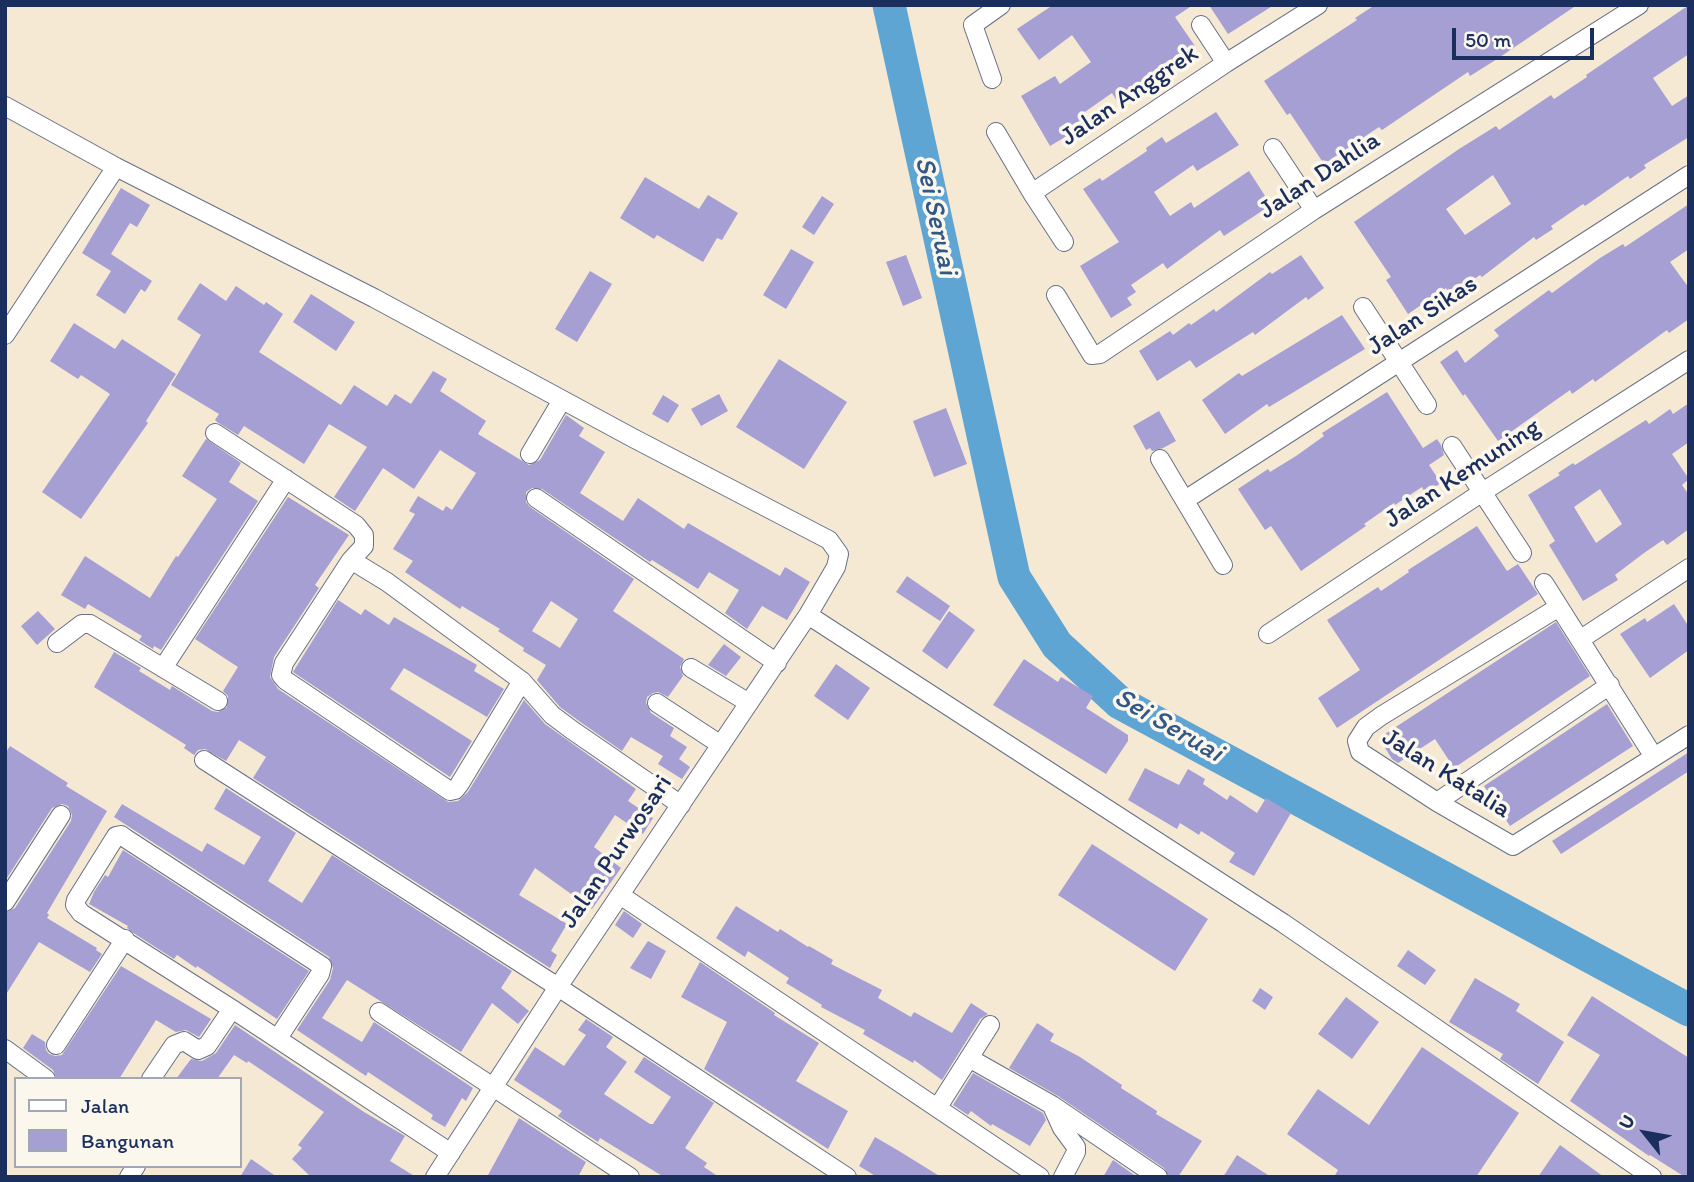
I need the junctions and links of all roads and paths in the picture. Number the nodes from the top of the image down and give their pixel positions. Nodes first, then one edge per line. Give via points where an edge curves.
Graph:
1 (1001, 5) edge
2 (1318, 5) edge
3 (1639, 5) edge
4 (1201, 25) dead end
5 (1226, 63) junction
6 (992, 79) dead end
7 (5, 106) edge
8 (996, 132) dead end
9 (1273, 148) dead end
10 (116, 167) junction
11 (1689, 175) edge
12 (1032, 193) junction
13 (1314, 210) junction
14 (1064, 242) dead end
15 (1056, 295) dead end
16 (1363, 307) dead end
17 (5, 335) edge
18 (1689, 360) edge
19 (1400, 362) junction
20 (562, 400) junction
21 (1427, 405) dead end
22 (215, 433) dead end
23 (1452, 446) dead end
24 (530, 454) dead end
25 (1160, 459) dead end
26 (286, 479) junction
27 (1481, 493) junction
28 (536, 498) dead end
29 (1185, 500) junction
30 (1522, 553) dead end
31 (351, 560) junction
32 (1223, 565) dead end
33 (1689, 568) edge
34 (1544, 583) dead end
35 (1559, 607) junction
36 (808, 615) junction
37 (1268, 634) dead end
38 (1581, 639) junction
39 (57, 643) dead end
40 (776, 663) junction
41 (163, 668) junction
42 (691, 668) dead end
43 (522, 681) junction
44 (1610, 685) junction
45 (218, 701) dead end
46 (657, 703) dead end
47 (749, 703) junction
48 (1689, 735) edge
49 (721, 745) junction
50 (1654, 757) junction
51 (204, 760) dead end
52 (1437, 802) junction
53 (681, 805) junction
54 (61, 815) dead end
55 (620, 895) junction
56 (5, 902) edge
57 (125, 939) junction
58 (558, 987) junction
59 (232, 1009) junction
60 (379, 1012) dead end
61 (990, 1025) dead end
62 (278, 1038) junction
63 (55, 1045) dead end
64 (5, 1049) edge
65 (969, 1058) junction
66 (43, 1077) edge
67 (153, 1077) edge
68 (495, 1086) junction
69 (1052, 1105) junction
70 (938, 1107) junction
71 (451, 1153) junction
72 (437, 1176) edge
73 (630, 1177) edge
74 (847, 1177) edge
75 (1040, 1177) edge
76 (1063, 1177) edge
77 (1158, 1177) edge
78 (1651, 1177) edge

1 - 6 street via 973,25
2 - 5 street, Jalan Anggrek
3 - 13 street, Jalan Dahlia
4 - 5 street
5 - 12 street, Jalan Anggrek
7 - 10 street
8 - 12 street
9 - 13 street
10 - 17 street
10 - 20 street
11 - 19 street, Jalan Sikas
12 - 14 street
13 - 15 street, Jalan Dahlia via 1097,356 1092,355
16 - 19 street
18 - 27 street, Jalan Kemuning
19 - 21 street
19 - 29 street, Jalan Sikas
20 - 24 street
20 - 36 street, Jalan Purwosari via 833,543 839,554 836,567
22 - 26 street
23 - 27 street
25 - 29 street
26 - 31 street via 356,524 364,535 364,545
26 - 41 street
27 - 30 street
27 - 37 street, Jalan Kemuning
28 - 40 street
29 - 32 street
31 - 43 street
31 - 43 street via 284,663 281,675 285,680 450,791 459,785
33 - 38 street
34 - 35 street
35 - 38 street
35 - 52 street, Jalan Katalia via 1381,716 1357,741 1368,759
36 - 40 street, Jalan Purwosari
36 - 78 street via 1283,923
38 - 44 street
39 - 41 street via 82,624 89,624
40 - 47 street, Jalan Purwosari
41 - 45 street
42 - 47 street
43 - 53 street via 552,715
44 - 50 street
44 - 52 street
46 - 49 street
47 - 49 street, Jalan Purwosari
48 - 50 street
49 - 53 street, Jalan Purwosari
50 - 52 street, Jalan Katalia via 1513,846
51 - 58 street
53 - 55 street, Jalan Purwosari
54 - 56 street
55 - 58 street, Jalan Purwosari
55 - 70 street
57 - 59 street
57 - 62 street via 75,905 118,835 322,966
57 - 63 street
58 - 68 street, Jalan Purwosari
58 - 74 street
59 - 62 street
59 - 67 street via 207,1046 198,1050 184,1041 174,1045
60 - 68 street
61 - 65 street
62 - 71 street
64 - 66 street
65 - 69 street
65 - 70 street
68 - 71 street, Jalan Purwosari
68 - 73 street
69 - 76 street via 1076,1147
69 - 77 street
70 - 75 street
71 - 72 street, Jalan Purwosari

